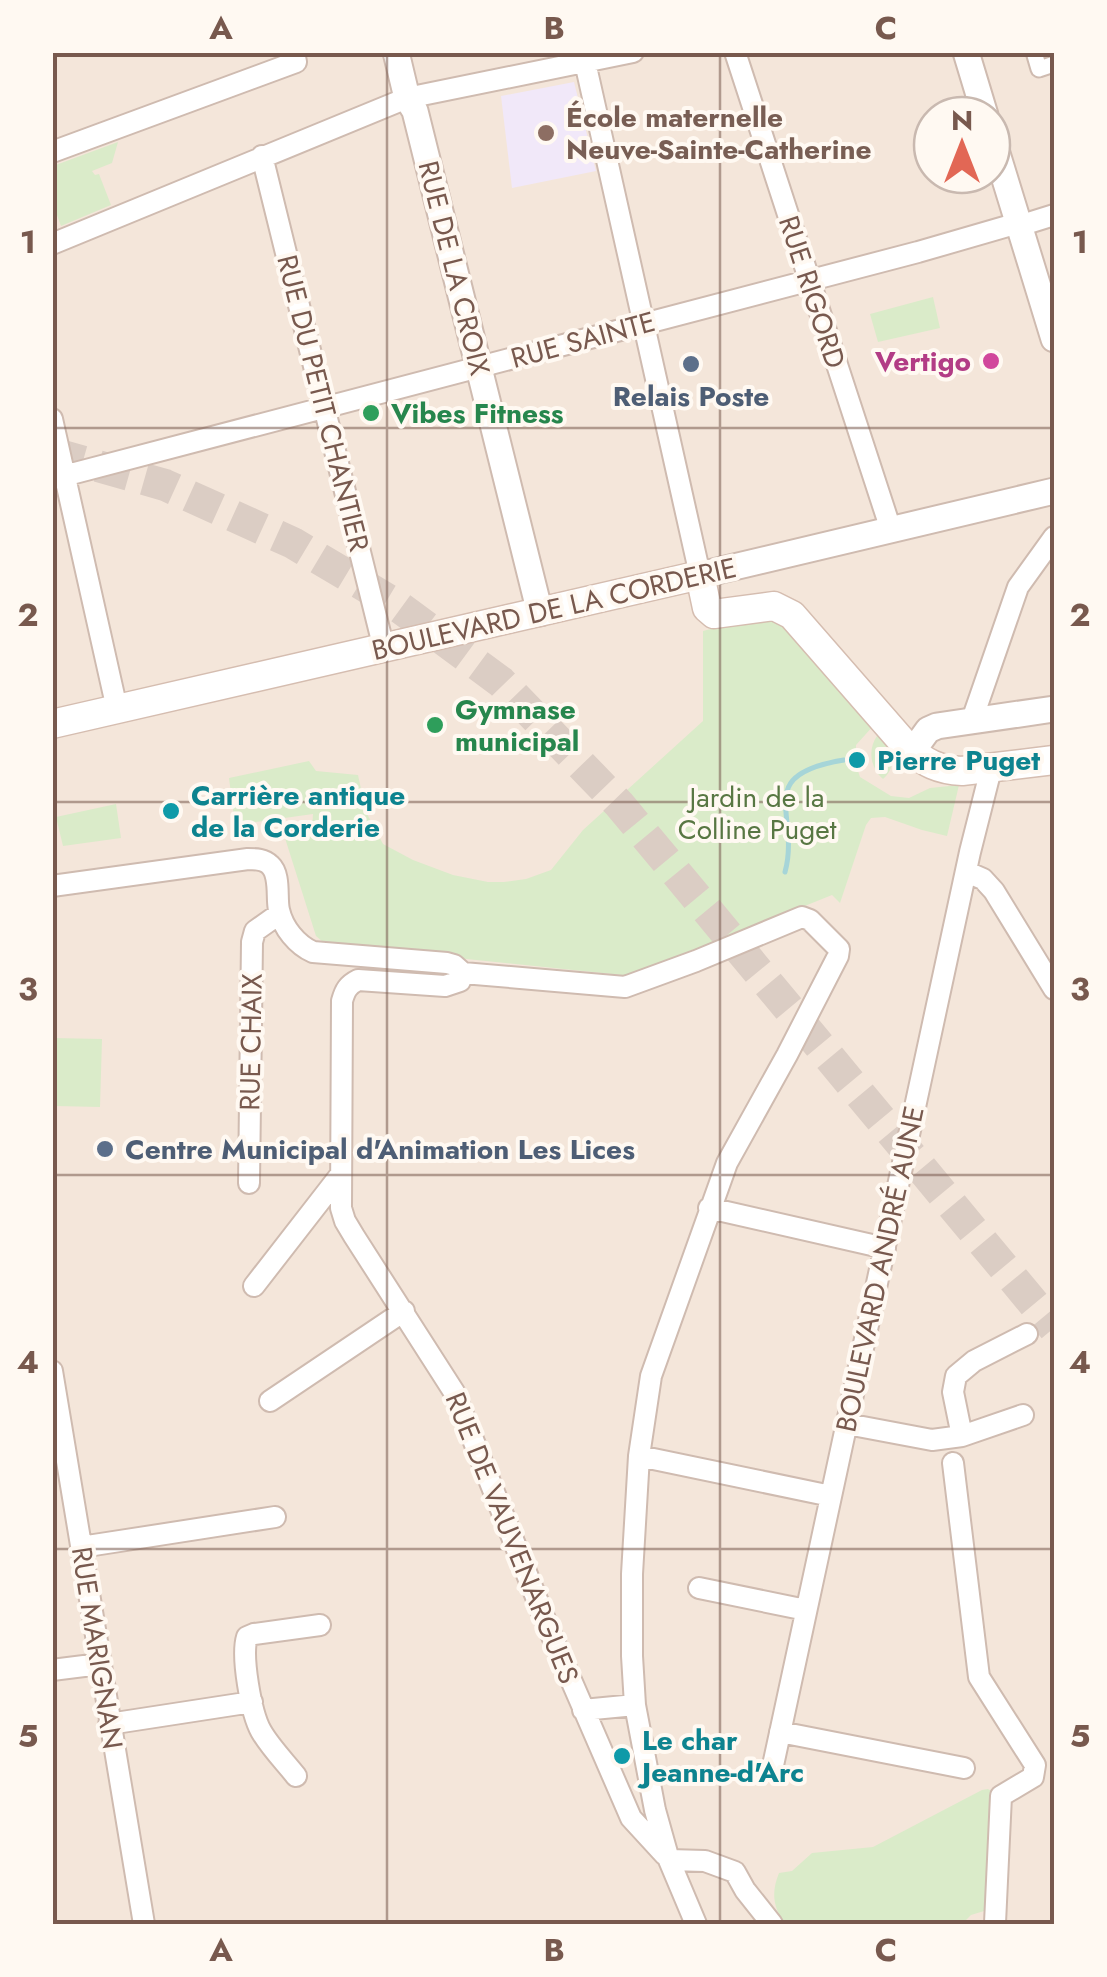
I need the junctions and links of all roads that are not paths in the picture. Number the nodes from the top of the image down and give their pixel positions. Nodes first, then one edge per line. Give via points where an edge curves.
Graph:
1 (294, 52) edge
2 (396, 52) edge
3 (633, 52) edge
4 (736, 52) edge
5 (966, 52) edge
6 (1034, 52) edge
7 (585, 62) junction
8 (1054, 64) edge
9 (979, 95) edge
10 (407, 98) junction
11 (52, 152) edge
12 (262, 156) junction
13 (1010, 195) edge
14 (1054, 215) edge
15 (1018, 223) junction
16 (52, 244) edge
17 (808, 281) junction
18 (643, 324) junction
19 (1054, 339) edge
20 (478, 367) junction
21 (324, 408) junction
22 (52, 419) edge
23 (59, 477) edge
24 (1054, 491) edge
25 (890, 530) junction
26 (1054, 537) edge
27 (700, 576) junction
28 (540, 613) junction
29 (384, 650) junction
30 (1054, 709) edge
31 (117, 710) junction
32 (972, 720) junction
33 (52, 724) edge
34 (912, 752) junction
35 (1054, 760) edge
36 (990, 769) junction
37 (967, 872) junction
38 (52, 886) edge
39 (280, 914) junction
40 (463, 974) junction
41 (1054, 989) edge
42 (341, 1174) junction
43 (249, 1183) dead end
44 (709, 1208) junction
45 (885, 1248) junction
46 (254, 1286) dead end
47 (404, 1312) junction
48 (1027, 1334) dead end
49 (52, 1371) edge
50 (270, 1401) dead end
51 (1023, 1415) dead end
52 (846, 1424) junction
53 (962, 1436) junction
54 (639, 1456) junction
55 (953, 1463) dead end
56 (831, 1496) junction
57 (275, 1516) dead end
58 (81, 1547) junction
59 (699, 1588) dead end
60 (806, 1610) junction
61 (320, 1625) dead end
62 (100, 1664) junction
63 (52, 1670) edge
64 (252, 1702) junction
65 (635, 1705) junction
66 (584, 1710) junction
67 (110, 1724) junction
68 (780, 1732) junction
69 (964, 1768) dead end
70 (772, 1770) dead end
71 (296, 1776) dead end
72 (670, 1860) junction
73 (144, 1924) edge
74 (696, 1924) edge
75 (772, 1924) edge
76 (992, 1924) edge

1 - 11 street via 296,62
2 - 10 street, RUE DE LA CROIX
3 - 7 street
4 - 17 street, RUE RIGORD
5 - 9 street
6 - 8 street via 1040,69
7 - 10 street
7 - 18 street
10 - 12 street
10 - 20 street, RUE DE LA CROIX
12 - 16 street
12 - 21 street, RUE DU PETIT CHANTIER
13 - 15 street
14 - 15 street, RUE SAINTE
15 - 17 street, RUE SAINTE
15 - 19 street
17 - 18 street, RUE SAINTE
17 - 25 street, RUE RIGORD
18 - 20 street, RUE SAINTE
18 - 27 street
20 - 21 street, RUE SAINTE
20 - 28 street, RUE DE LA CROIX
21 - 23 street, RUE SAINTE
21 - 29 street, RUE DU PETIT CHANTIER
22 - 23 street
23 - 31 street
24 - 25 street, BOULEVARD DE LA CORDERIE
25 - 27 street, BOULEVARD DE LA CORDERIE
26 - 32 street via 1018,587
27 - 28 main road, BOULEVARD DE LA CORDERIE
27 - 34 main road via 710,612 774,606 792,615
28 - 29 main road, BOULEVARD DE LA CORDERIE
29 - 31 main road, BOULEVARD DE LA CORDERIE
30 - 32 street
31 - 33 main road, BOULEVARD DE LA CORDERIE
32 - 34 street via 928,730
34 - 36 main road via 947,770
35 - 36 main road
36 - 37 street, BOULEVARD ANDRÉ AUNE
37 - 41 street via 994,891
37 - 45 street, BOULEVARD ANDRÉ AUNE
38 - 39 street via 258,860 276,873
39 - 40 street via 313,952 454,965
39 - 43 street, RUE CHAIX via 255,931 252,942
40 - 42 street, RUE DE VAUVENARGUES via 446,986 358,980 344,992
40 - 44 street via 625,987 802,916 810,920 839,949 838,956
42 - 46 street
42 - 47 street, RUE DE VAUVENARGUES via 345,1221
44 - 45 street
44 - 54 street via 651,1376
45 - 52 street, BOULEVARD ANDRÉ AUNE
47 - 50 street
47 - 66 street, RUE DE VAUVENARGUES via 454,1392
48 - 53 street via 956,1376
49 - 58 street, RUE MARIGNAN
51 - 53 street
52 - 53 street via 932,1440
52 - 56 street, BOULEVARD ANDRÉ AUNE
54 - 56 street
54 - 65 street via 632,1574
55 - 76 street via 978,1677 1034,1765 1033,1777 1001,1796
56 - 60 street, BOULEVARD ANDRÉ AUNE
57 - 58 street
58 - 62 street, RUE MARIGNAN
59 - 60 street
60 - 68 street, BOULEVARD ANDRÉ AUNE
61 - 64 street via 246,1637
62 - 63 street
62 - 67 street, RUE MARIGNAN
64 - 67 street
64 - 71 street via 260,1730
65 - 66 street
65 - 72 street
66 - 72 street, RUE DE VAUVENARGUES via 631,1818
67 - 73 street, RUE MARIGNAN
68 - 69 street
68 - 70 street, BOULEVARD ANDRÉ AUNE
72 - 74 street
72 - 75 street via 705,1861 735,1872

